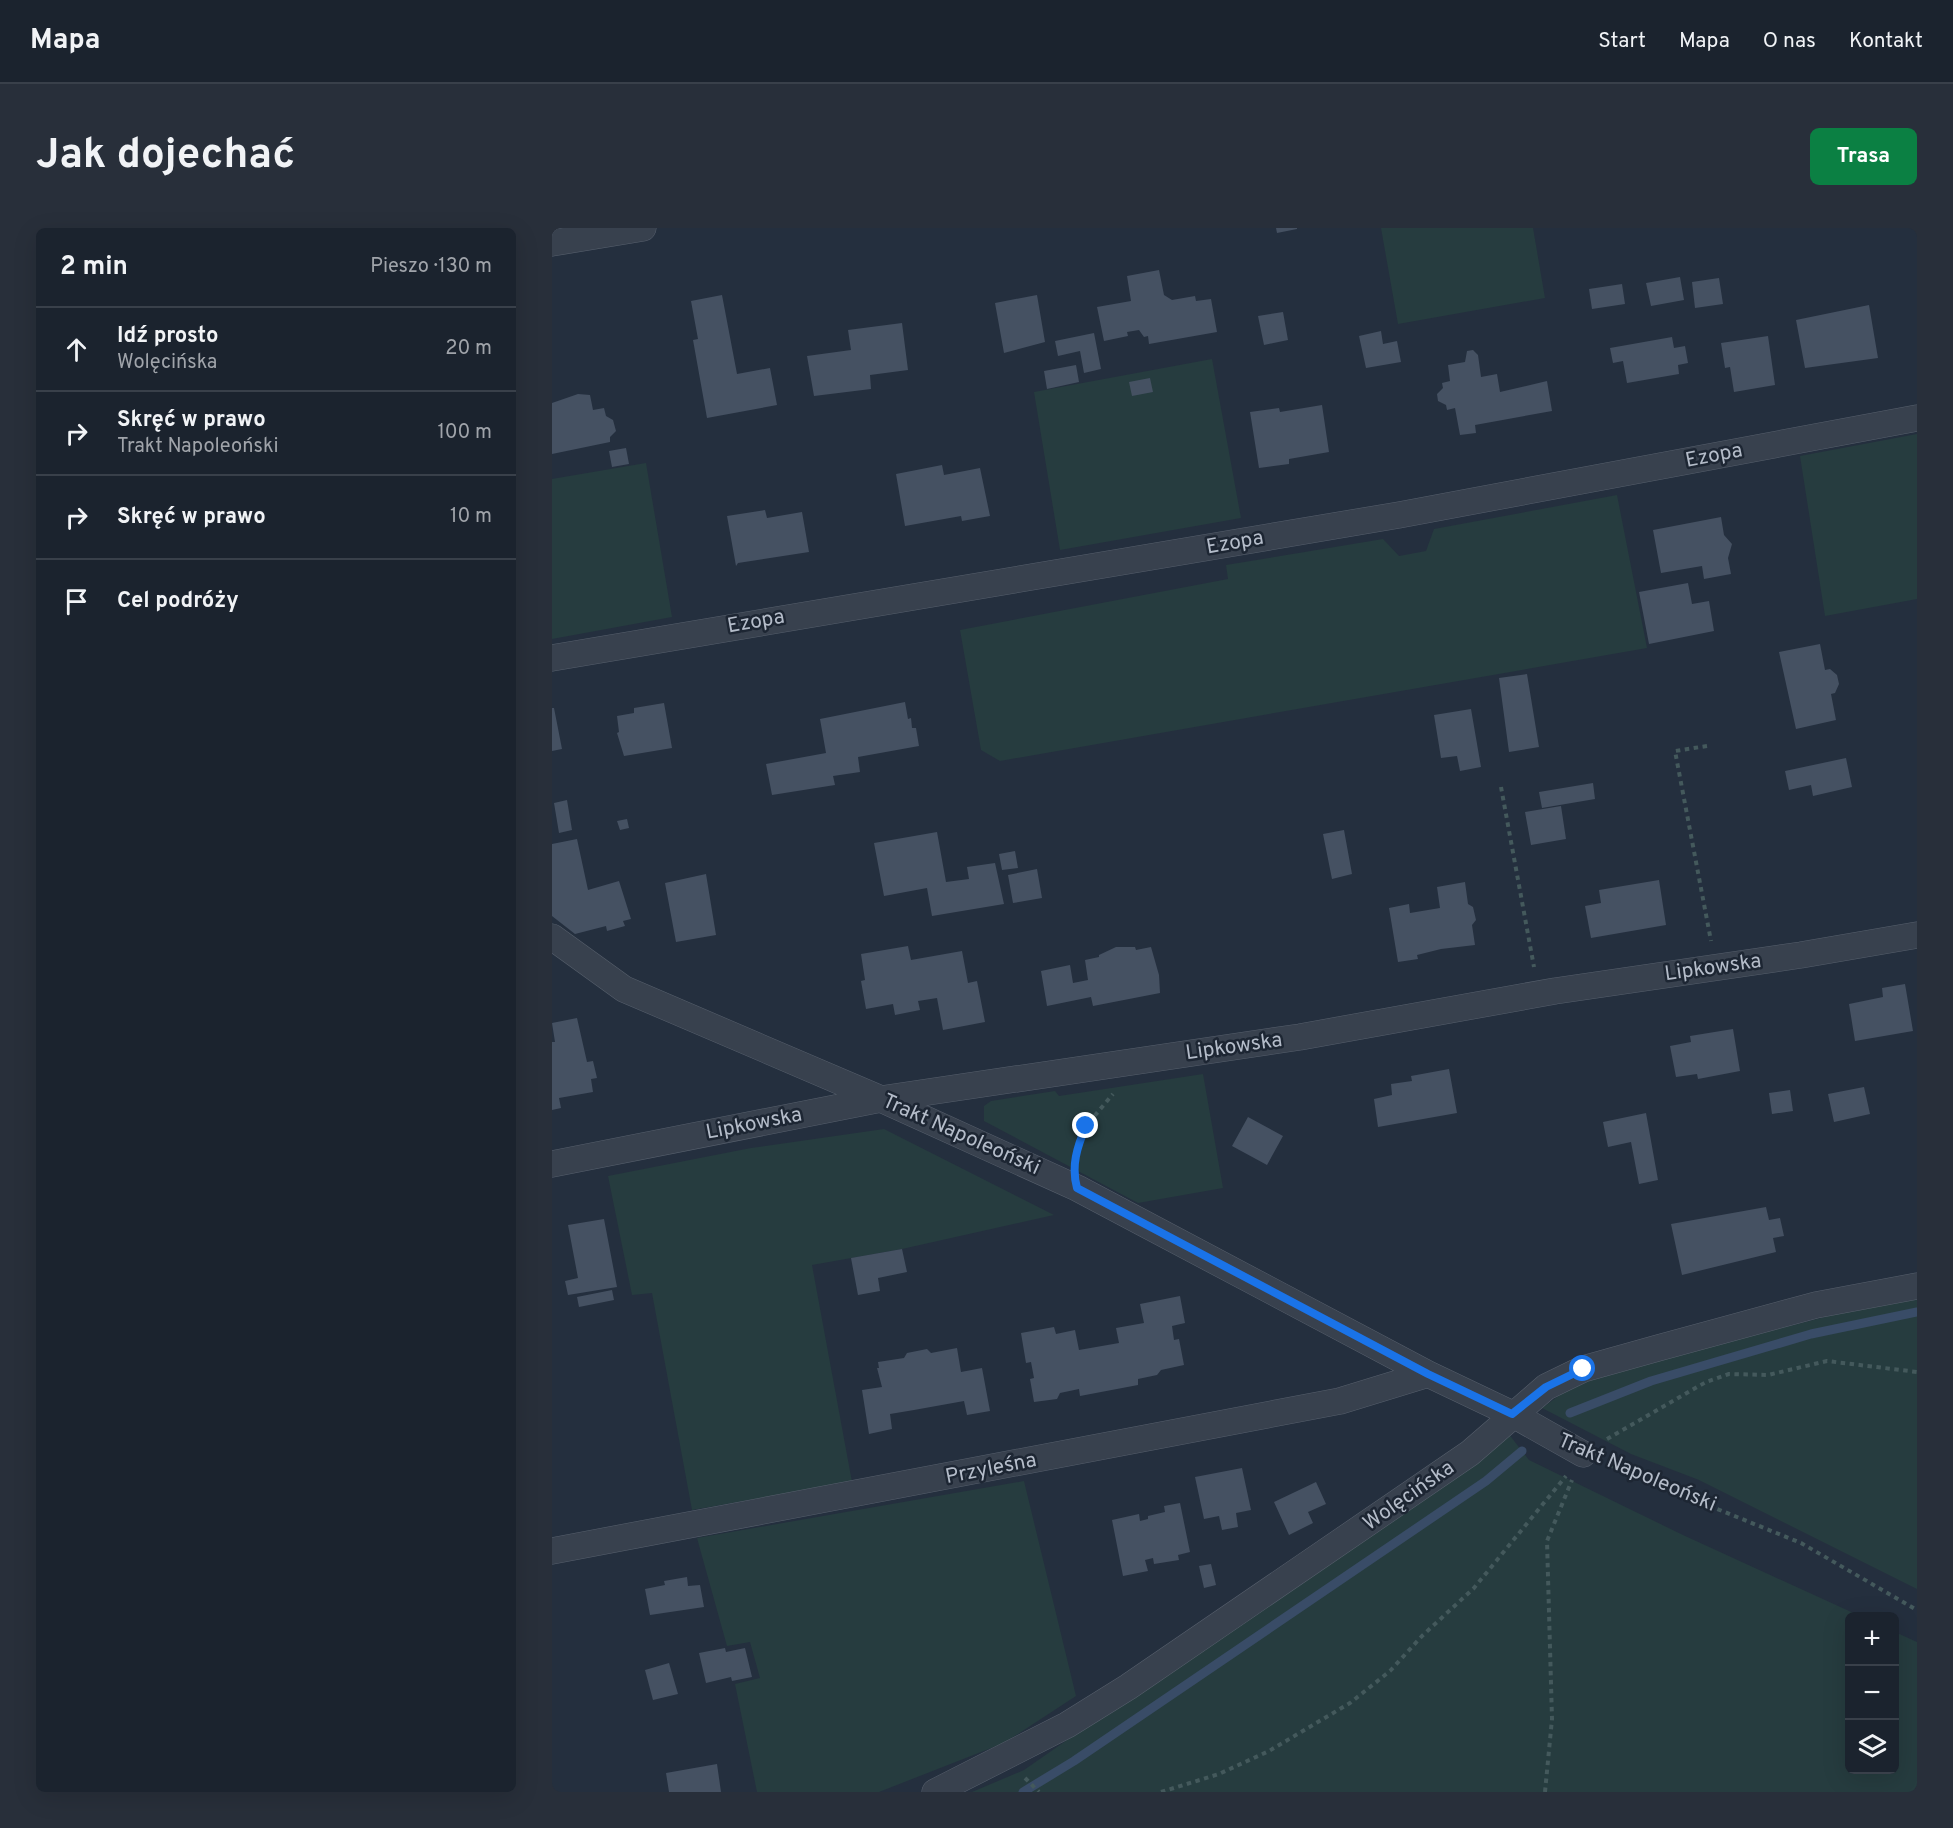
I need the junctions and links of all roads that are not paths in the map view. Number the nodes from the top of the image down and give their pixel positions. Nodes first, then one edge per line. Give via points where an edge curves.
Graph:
1 (643, 228) edge
2 (552, 243) edge
3 (1917, 418) edge
4 (552, 658) edge
5 (1917, 935) edge
6 (552, 937) edge
7 (881, 1099) junction
8 (552, 1164) edge
9 (1917, 1286) edge
10 (1428, 1374) junction
11 (1512, 1414) junction
12 (1583, 1454) road end
13 (552, 1551) edge
14 (934, 1792) edge

1 - 2 street
3 - 4 street, Ezopa via 1387,517
5 - 7 street, Lipkowska via 1539,994 1300,1037
6 - 7 street, Trakt Napoleoński via 624,989
7 - 8 street, Lipkowska
7 - 10 street, Trakt Napoleoński via 1077,1188
9 - 11 street, Wolęcińska via 1816,1305 1583,1369 1546,1387
10 - 11 street, Trakt Napoleoński
10 - 13 street, Przyleśna via 1341,1401
11 - 12 street, Trakt Napoleoński
11 - 14 street, Wolęcińska via 1461,1460 1128,1687 1067,1725

